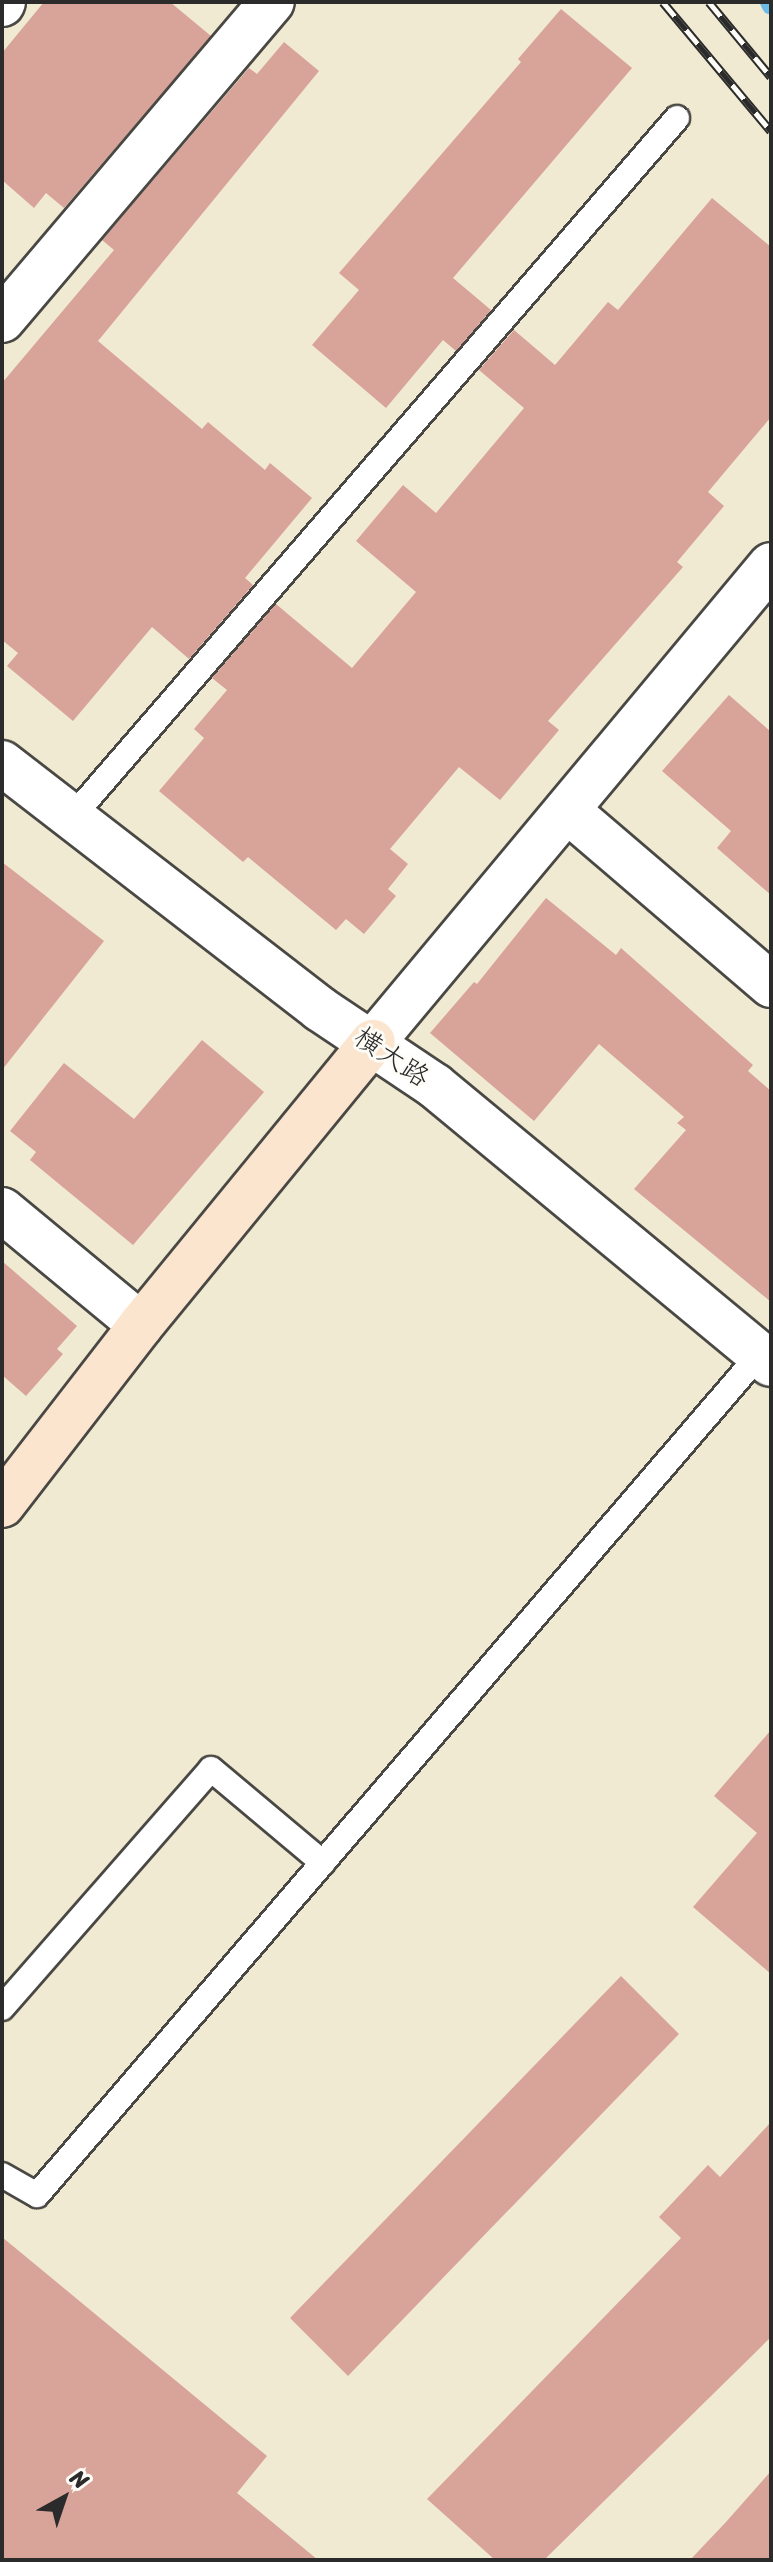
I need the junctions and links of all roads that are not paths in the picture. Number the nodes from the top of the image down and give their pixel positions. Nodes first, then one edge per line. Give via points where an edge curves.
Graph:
1 (272, 2) edge
2 (677, 118) dead end
3 (2, 320) edge
4 (771, 565) edge
5 (2, 763) edge
6 (567, 810) junction
7 (73, 816) junction
8 (771, 985) edge
9 (373, 1042) junction
10 (2, 1210) edge
11 (141, 1325) junction
12 (765, 1360) edge
13 (2, 1505) edge
14 (323, 1863) junction
15 (2, 2008) edge
16 (2, 2175) edge

1 - 3 street
2 - 7 lane
4 - 6 street
5 - 7 street, 横大路
6 - 8 street
6 - 9 street
7 - 9 street, 横大路 via 320,1009
9 - 11 street
9 - 12 street, 横大路 via 435,1086
10 - 11 street
11 - 13 street
12 - 14 lane
14 - 15 lane via 211,1769
14 - 16 lane via 37,2195

